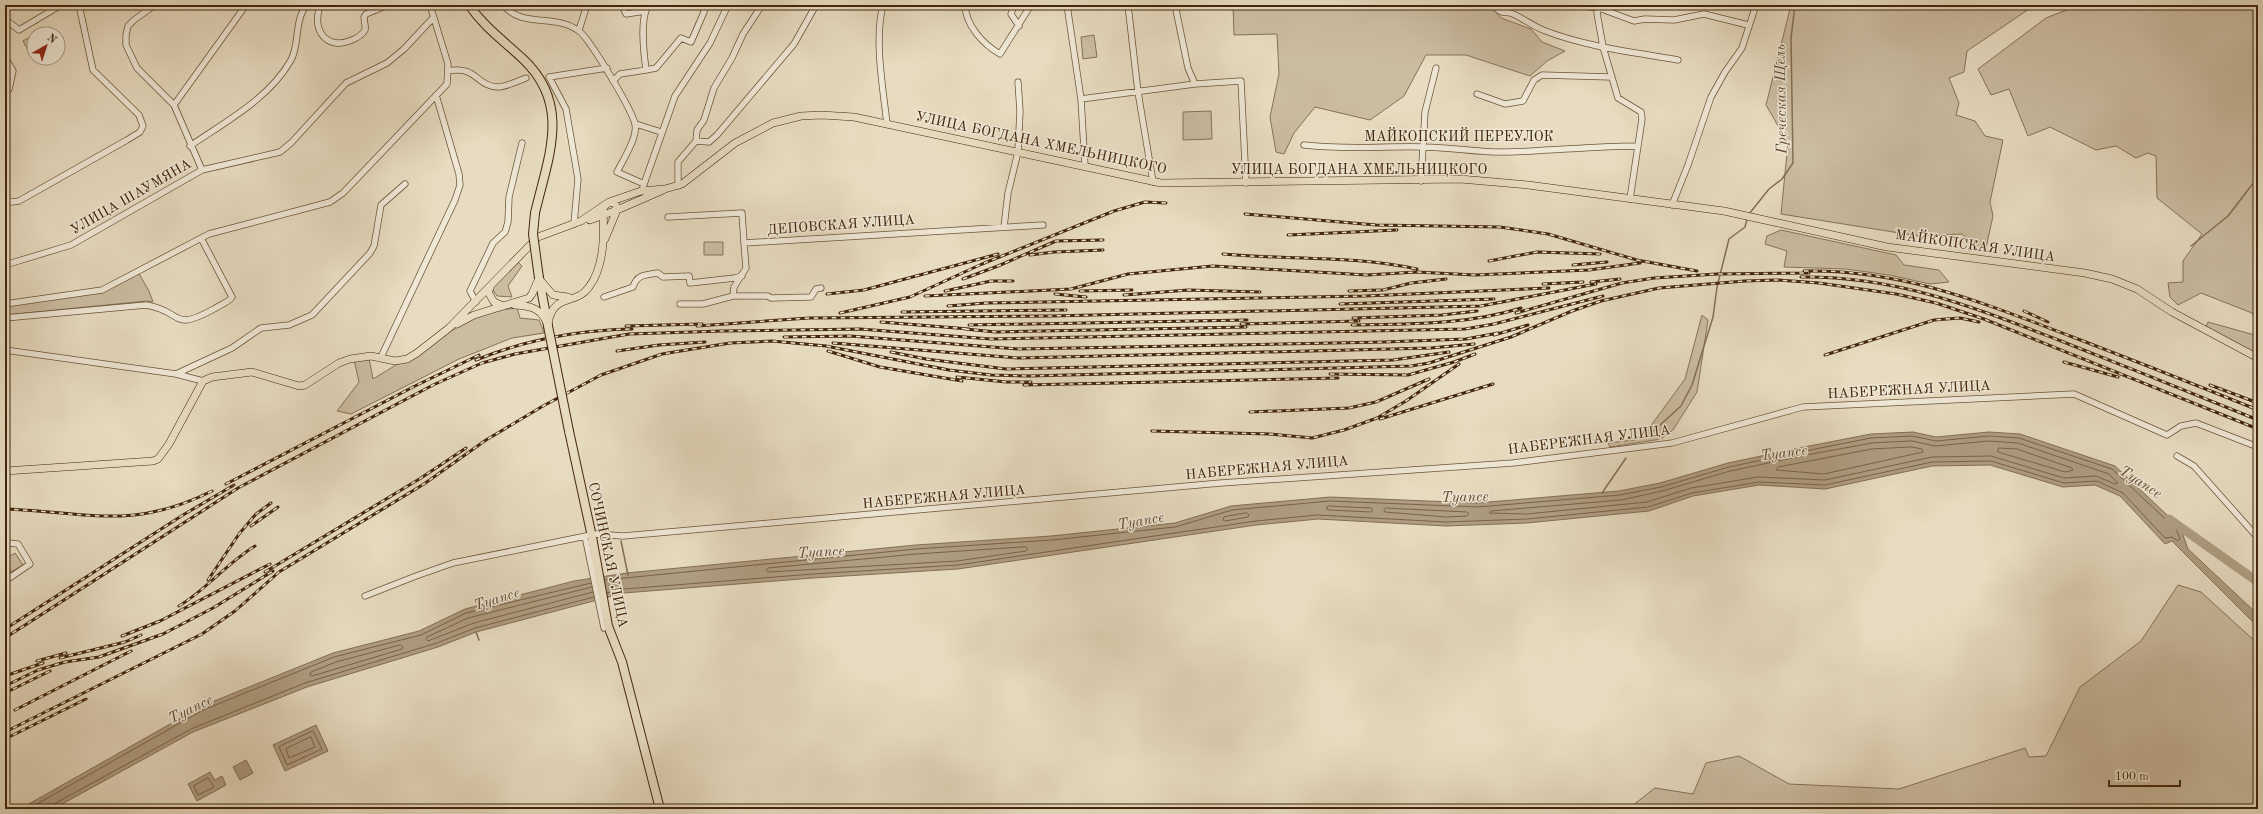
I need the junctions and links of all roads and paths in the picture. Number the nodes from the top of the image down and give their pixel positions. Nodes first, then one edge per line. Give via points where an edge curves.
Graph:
1 (61, 5) edge
2 (79, 5) edge
3 (155, 5) edge
4 (246, 5) edge
5 (307, 5) edge
6 (315, 5) edge
7 (388, 5) edge
8 (430, 5) edge
9 (470, 5) edge
10 (503, 5) edge
11 (587, 5) edge
12 (622, 5) edge
13 (649, 5) edge
14 (704, 5) edge
15 (728, 5) edge
16 (762, 5) edge
17 (816, 5) edge
18 (883, 5) edge
19 (965, 5) edge
20 (1014, 5) edge
21 (1031, 5) edge
22 (1067, 5) edge
23 (1128, 5) edge
24 (1175, 5) edge
25 (1492, 5) edge
26 (1574, 5) edge
27 (1756, 5) edge
28 (1599, 8) junction
29 (645, 11) junction
30 (433, 18) junction
31 (6, 20) edge
32 (1748, 25) junction
33 (1019, 26) junction
34 (579, 30) junction
35 (5, 41) edge
36 (1603, 47) junction
37 (5, 57) edge
38 (1678, 60) dead end
39 (606, 68) junction
40 (1436, 68) dead end
41 (448, 70) junction
42 (646, 70) junction
43 (1611, 77) junction
44 (526, 78) dead end
45 (613, 81) junction
46 (1018, 82) dead end
47 (1195, 84) junction
48 (1138, 92) junction
49 (5, 94) edge
50 (1477, 94) dead end
51 (436, 95) junction
52 (1081, 99) junction
53 (174, 105) junction
54 (636, 124) junction
55 (888, 124) junction
56 (661, 132) junction
57 (696, 141) junction
58 (522, 143) dead end
59 (1304, 145) dead end
60 (190, 146) junction
61 (1638, 146) junction
62 (1421, 147) junction
63 (1018, 152) junction
64 (1085, 166) junction
65 (202, 170) junction
66 (1420, 180) junction
67 (1153, 182) junction
68 (1246, 183) junction
69 (405, 184) dead end
70 (678, 186) junction
71 (642, 187) junction
72 (664, 189) junction
73 (1630, 199) junction
74 (5, 200) edge
75 (609, 202) junction
76 (1672, 205) junction
77 (616, 210) junction
78 (603, 215) junction
79 (668, 217) dead end
80 (581, 220) junction
81 (590, 220) junction
82 (574, 224) junction
83 (1043, 225) dead end
84 (1004, 227) junction
85 (201, 238) junction
86 (744, 242) junction
87 (603, 246) junction
88 (5, 265) edge
89 (742, 276) junction
90 (538, 278) junction
91 (492, 286) junction
92 (821, 288) dead end
93 (577, 296) junction
94 (733, 296) junction
95 (604, 297) dead end
96 (478, 300) junction
97 (5, 304) edge
98 (680, 304) dead end
99 (511, 305) junction
100 (503, 306) junction
101 (487, 311) junction
102 (5, 318) edge
103 (548, 326) junction
104 (449, 328) junction
105 (5, 350) edge
106 (381, 357) junction
107 (2258, 358) edge
108 (176, 374) junction
109 (203, 381) junction
110 (2258, 447) edge
111 (2177, 456) dead end
112 (5, 471) edge
113 (590, 538) junction
114 (2258, 538) edge
115 (5, 545) edge
116 (6, 578) edge
117 (365, 596) dead end
118 (660, 809) edge

1 - 31 street via 19,30
2 - 74 street via 93,70 139,115 143,125 140,132 127,140 19,201
3 - 53 street via 128,26 126,45 137,68
4 - 53 street
5 - 60 street via 299,22 291,59 275,81 235,115
6 - 7 street via 318,9 317,23 320,32 333,42 344,43 362,34 366,28 366,14
8 - 30 street
9 - 90 highway, СОЧИНСКАЯ УЛИЦА, bridge via 477,17 532,68 546,89 554,124 535,213 533,234
10 - 34 street via 519,18 556,21
11 - 34 street
12 - 29 street via 626,14
13 - 29 street
14 - 42 street via 704,12 691,42 680,38 656,68
15 - 56 street via 710,43 676,96
16 - 57 street via 742,34 732,58 714,88 704,120 697,130
17 - 57 street via 794,44 717,135 709,142
18 - 55 street via 880,41
19 - 33 street via 965,14 977,34 1000,54
20 - 33 street via 1010,14
21 - 33 street
22 - 52 street
23 - 48 street
24 - 47 street via 1188,68
25 - 36 street via 1505,14 1511,13 1543,30
26 - 28 street
27 - 32 street
28 - 32 street via 1634,21 1674,20 1704,14
28 - 36 street via 1597,13
29 - 42 street via 643,40
30 - 41 street
30 - 65 street, УЛИЦА ШАУМЯНА via 387,63 346,83 280,152
31 - 35 street
32 - 76 street via 1742,48 1711,96
34 - 39 street
36 - 38 street
36 - 43 street
37 - 49 street via 13,71 9,89
39 - 45 street
39 - 82 street via 549,77 566,109 578,179
40 - 62 street via 1425,112
41 - 44 street via 463,69 489,85 499,87
41 - 51 street via 447,84
42 - 45 street via 620,74
43 - 50 street via 1542,74 1534,80 1523,102 1505,104
43 - 61 street via 1618,98 1642,112
45 - 54 street
46 - 63 street
47 - 48 street
47 - 68 street via 1241,81
48 - 52 street
48 - 67 street
51 - 85 street via 343,193 330,202
51 - 106 street via 460,185
52 - 64 street
53 - 60 street
54 - 56 street
54 - 71 street via 632,141 617,172
55 - 63 main road, УЛИЦА БОГДАНА ХМЕЛЬНИЦКОГО
55 - 70 main road, УЛИЦА БОГДАНА ХМЕЛЬНИЦКОГО via 832,115 801,116 773,123 735,143 691,179
56 - 71 street
57 - 70 street via 678,162
58 - 96 street via 509,197 505,232 493,243 470,291
59 - 62 street, МАЙКОПСКИЙ ПЕРЕУЛОК via 1333,149
60 - 65 street
61 - 62 street, МАЙКОПСКИЙ ПЕРЕУЛОК via 1589,146 1551,152
61 - 73 street
62 - 66 street
63 - 64 main road, УЛИЦА БОГДАНА ХМЕЛЬНИЦКОГО
63 - 84 street via 1008,192
64 - 67 main road, УЛИЦА БОГДАНА ХМЕЛЬНИЦКОГО
65 - 88 street, УЛИЦА ШАУМЯНА via 71,246
66 - 68 main road, УЛИЦА БОГДАНА ХМЕЛЬНИЦКОГО
66 - 73 main road, УЛИЦА БОГДАНА ХМЕЛЬНИЦКОГО via 1502,182
67 - 68 main road, УЛИЦА БОГДАНА ХМЕЛЬНИЦКОГО
69 - 108 street via 381,205 374,246 370,253 312,315 289,325 261,328 232,348
70 - 72 main road, УЛИЦА БОГДАНА ХМЕЛЬНИЦКОГО
71 - 72 main road
71 - 75 main road
72 - 77 main road
73 - 76 main road, УЛИЦА БОГДАНА ХМЕЛЬНИЦКОГО
75 - 77 main road via 615,203
75 - 78 main road via 603,208
75 - 80 main road
76 - 107 main road, МАЙКОПСКАЯ УЛИЦА via 1759,218 1887,247 2085,273 2112,279 2137,289 2172,312
77 - 78 main road
77 - 87 main road
78 - 81 main road
78 - 87 main road
79 - 86 street via 742,213
80 - 81 main road
80 - 82 main road
81 - 87 main road via 600,227
82 - 91 main road via 538,237
83 - 84 street, ДЕПОВСКАЯ УЛИЦА
84 - 86 street, ДЕПОВСКАЯ УЛИЦА
85 - 97 street via 102,290
85 - 102 street via 232,297 196,319 178,320 146,305
86 - 89 street via 746,268
87 - 93 main road via 590,287
89 - 94 street via 734,287
89 - 95 street via 690,283 689,276 663,277 658,274 639,277 635,279 634,287
90 - 93 main road via 552,295 562,298
90 - 99 main road via 532,294
90 - 103 highway, СОЧИНСКАЯ УЛИЦА
91 - 96 main road
91 - 100 main road via 489,295 494,302
92 - 94 street via 816,289 811,297
93 - 103 main road via 562,300 553,308
94 - 98 street via 703,304
96 - 101 main road via 480,306
96 - 104 main road
99 - 100 main road
99 - 103 main road via 532,307 542,314
100 - 101 main road
101 - 104 main road
103 - 113 highway, СОЧИНСКАЯ УЛИЦА, bridge
104 - 106 main road via 407,359 396,361
105 - 108 street
106 - 109 main road via 362,356 350,359 299,386 252,372 212,377
108 - 109 street
109 - 112 main road via 169,444 153,461
110 - 113 street, НАБЕРЕЖНАЯ УЛИЦА via 2196,423 2181,426 2167,435 2074,394 1803,407 1672,443 1513,462 1221,483
111 - 114 street via 2194,466
113 - 117 street, НАБЕРЕЖНАЯ УЛИЦА via 453,563
113 - 118 highway, СОЧИНСКАЯ УЛИЦА via 606,627 622,662
115 - 116 street via 18,544 30,564

